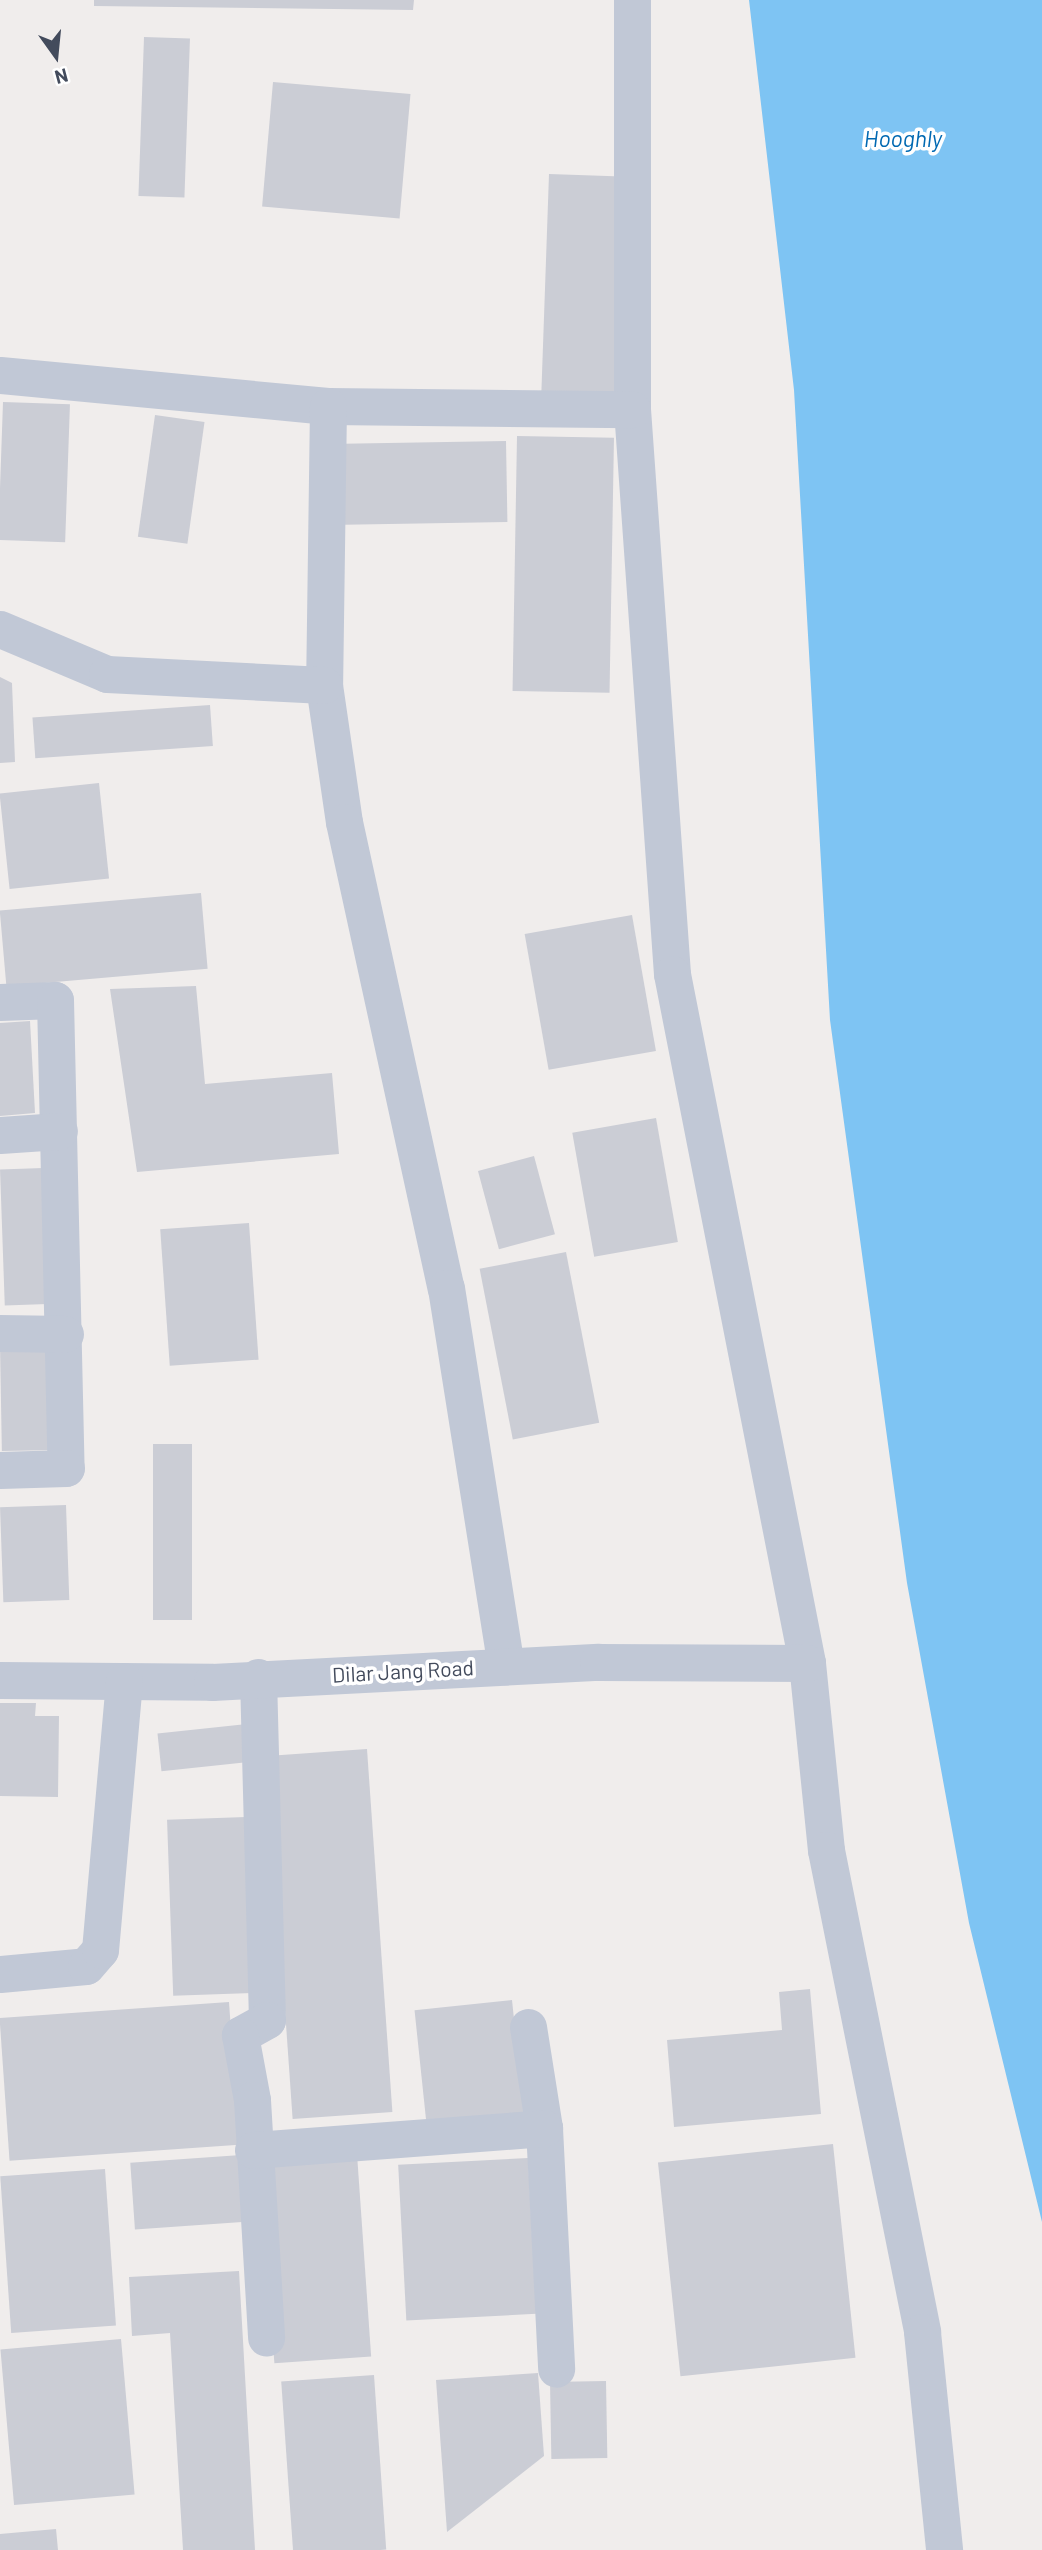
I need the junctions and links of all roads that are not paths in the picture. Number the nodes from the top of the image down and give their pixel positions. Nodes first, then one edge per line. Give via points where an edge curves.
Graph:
1 (632, 0) edge
2 (0, 375) edge
3 (328, 406) junction
4 (632, 409) junction
5 (0, 628) edge
6 (324, 685) junction
7 (0, 1002) edge
8 (59, 1131) junction
9 (0, 1135) edge
10 (0, 1333) edge
11 (65, 1334) junction
12 (0, 1469) edge
13 (807, 1663) junction
14 (506, 1666) junction
15 (258, 1677) junction
16 (0, 1680) edge
17 (124, 1681) junction
18 (0, 1974) edge
19 (528, 2026) dead end
20 (544, 2129) junction
21 (253, 2150) junction
22 (267, 2338) dead end
23 (556, 2369) dead end
24 (944, 2550) edge

1 - 4 street
2 - 3 street
3 - 4 street
3 - 6 street
4 - 13 street via 672,974
5 - 6 street via 107,674
6 - 14 street via 344,822 446,1288
7 - 8 street via 55,1000
8 - 9 street
8 - 11 street
10 - 11 street
11 - 12 street via 66,1468
13 - 14 street, Dilar Jang Road
13 - 24 street via 826,1850 922,2332
14 - 15 street, Dilar Jang Road
15 - 17 street, Dilar Jang Road
15 - 21 street via 267,2020 240,2035 252,2100
16 - 17 street, Dilar Jang Road
17 - 18 street via 100,1950 86,1966
19 - 20 street
20 - 21 street
20 - 23 street
21 - 22 street

